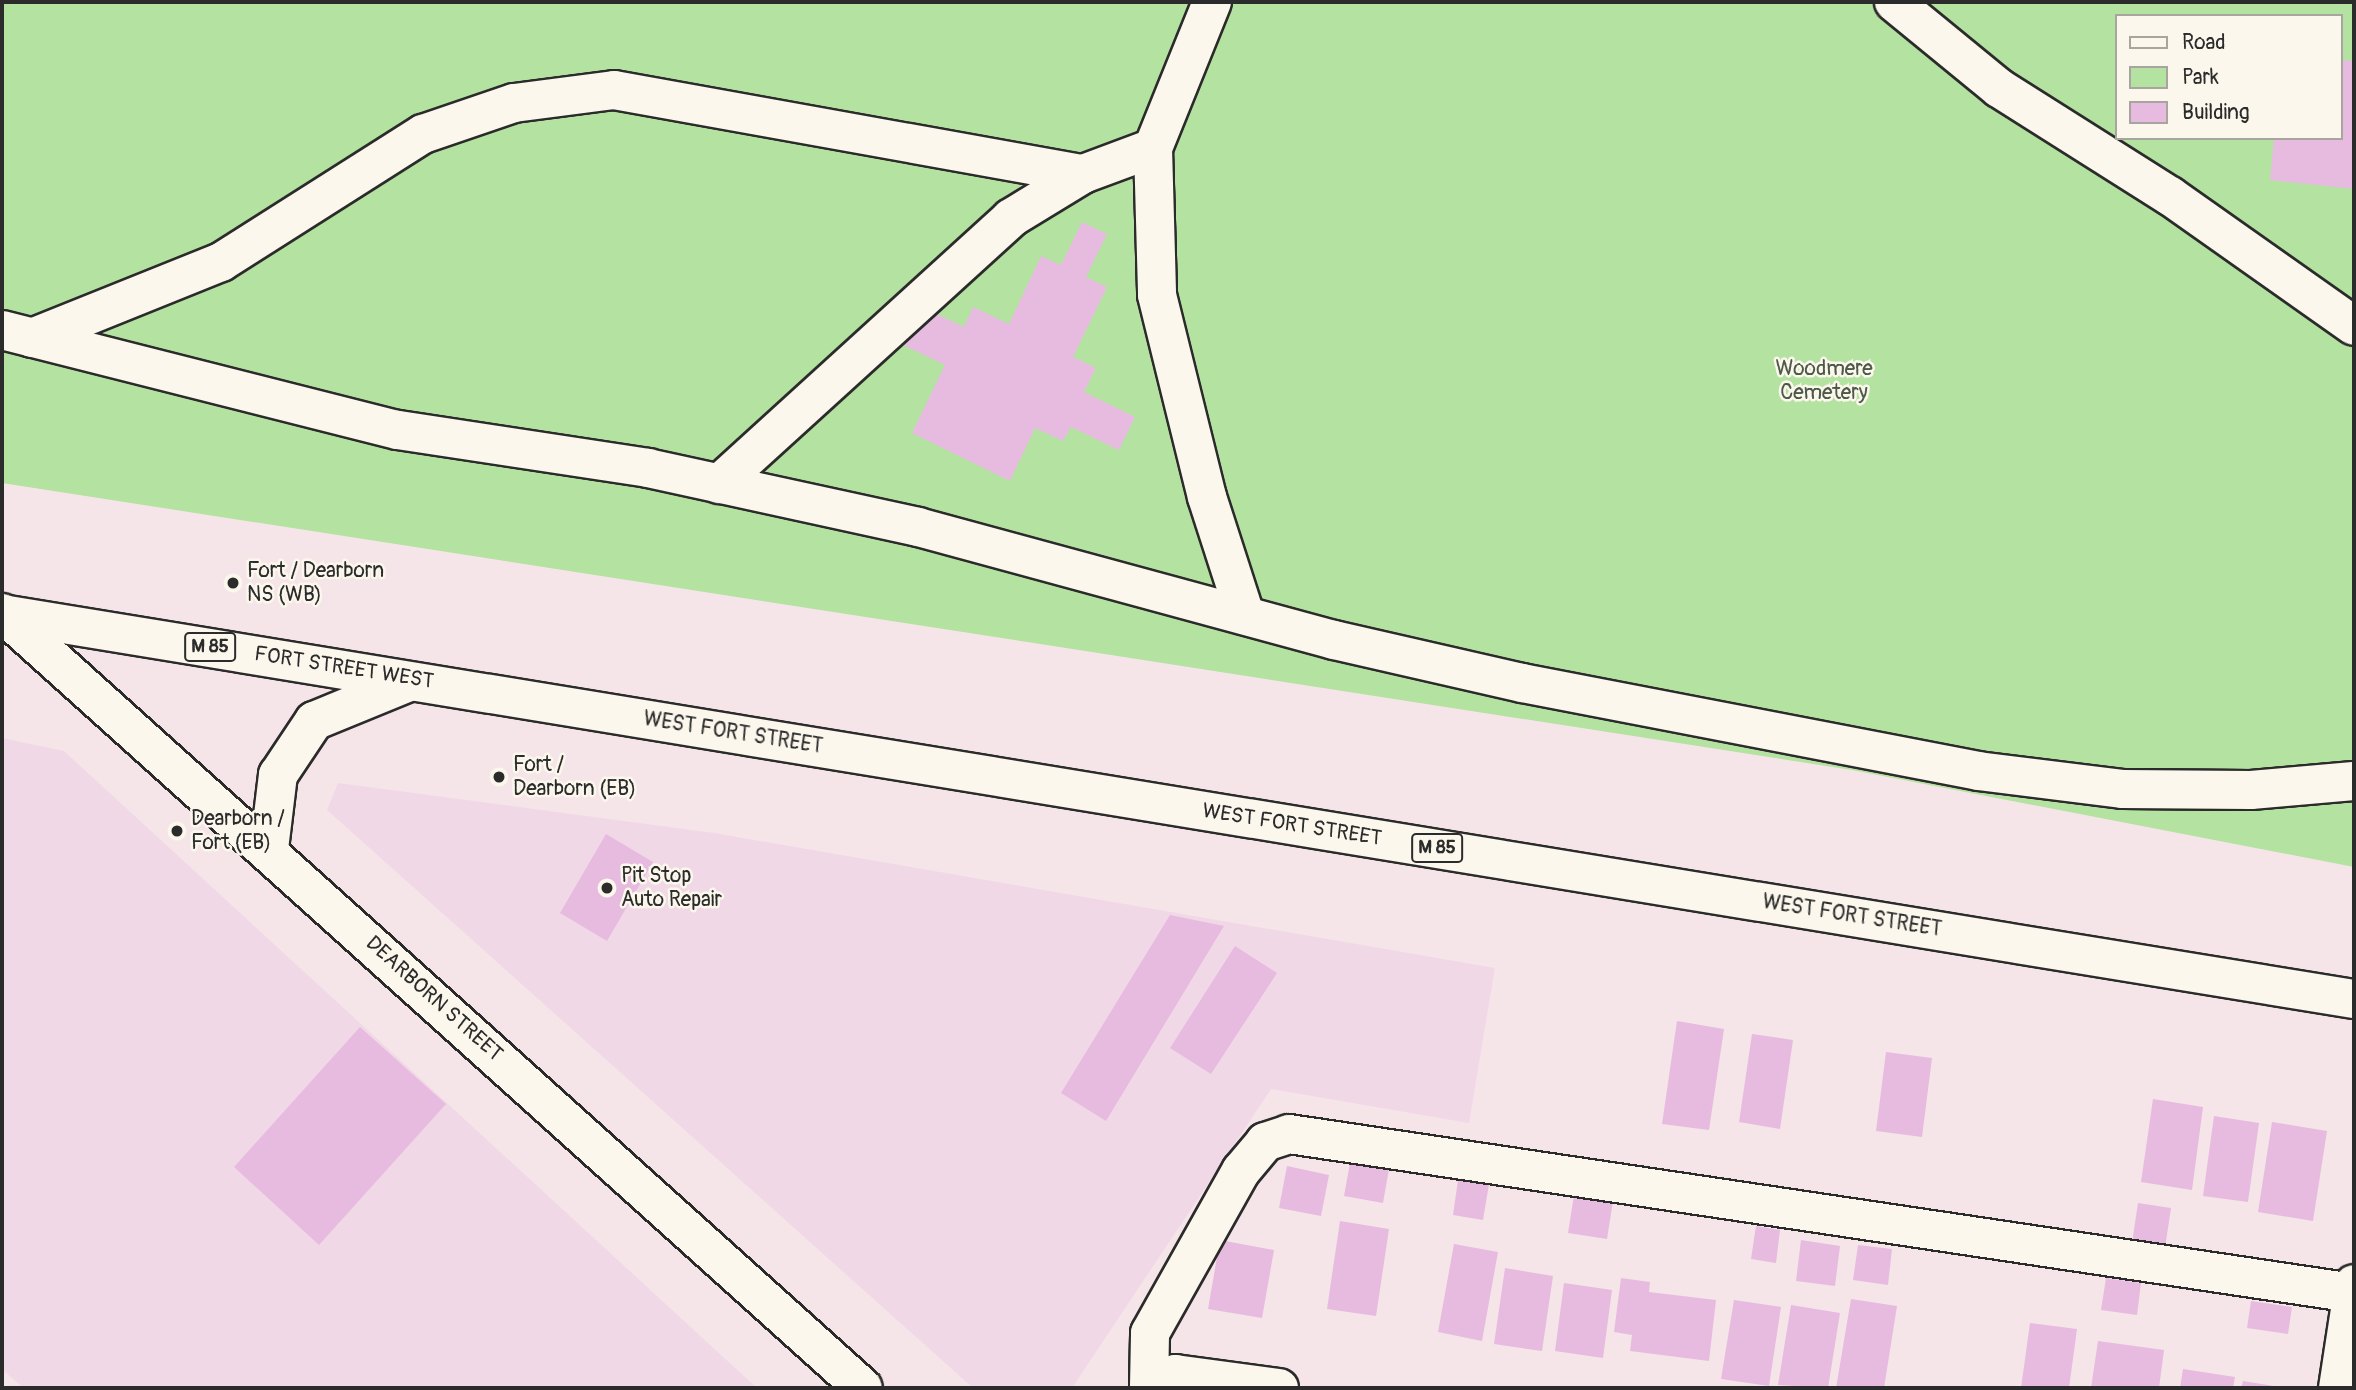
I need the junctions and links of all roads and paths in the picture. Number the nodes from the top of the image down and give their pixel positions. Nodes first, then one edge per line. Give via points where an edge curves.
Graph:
1 (1212, 2) edge
2 (1894, 2) edge
3 (1153, 148) junction
4 (1083, 174) junction
5 (2354, 326) edge
6 (17, 334) edge
7 (719, 484) junction
8 (2, 614) edge
9 (1245, 615) junction
10 (418, 679) junction
11 (520, 698) joint
12 (2354, 781) edge
13 (269, 849) junction
14 (2354, 999) edge
15 (2354, 1289) edge
16 (863, 1388) edge
17 (1149, 1388) edge
18 (1279, 1388) edge
19 (2338, 1388) edge

1 - 3 main road
2 - 5 main road via 1998,89 2170,196
3 - 4 main road
3 - 9 main road via 1157,295 1207,497
4 - 6 main road via 614,90 514,103 423,134 221,262
4 - 7 main road via 1011,218
6 - 7 main road via 398,430
7 - 9 main road via 918,527
8 - 10 main road, FORT STREET WEST / M 85
8 - 13 main road, DEARBORN STREET
9 - 12 main road via 1522,683 1978,771 2122,789 2251,790
10 - 11 main road, FORT STREET WEST / M 85
10 - 13 main road via 369,694 314,721 278,775
11 - 14 main road, WEST FORT STREET / M 85
13 - 16 main road, DEARBORN STREET
15 - 17 main road via 1289,1134 1265,1142 1241,1171 1150,1333
15 - 19 main road
17 - 18 main road via 1175,1374

